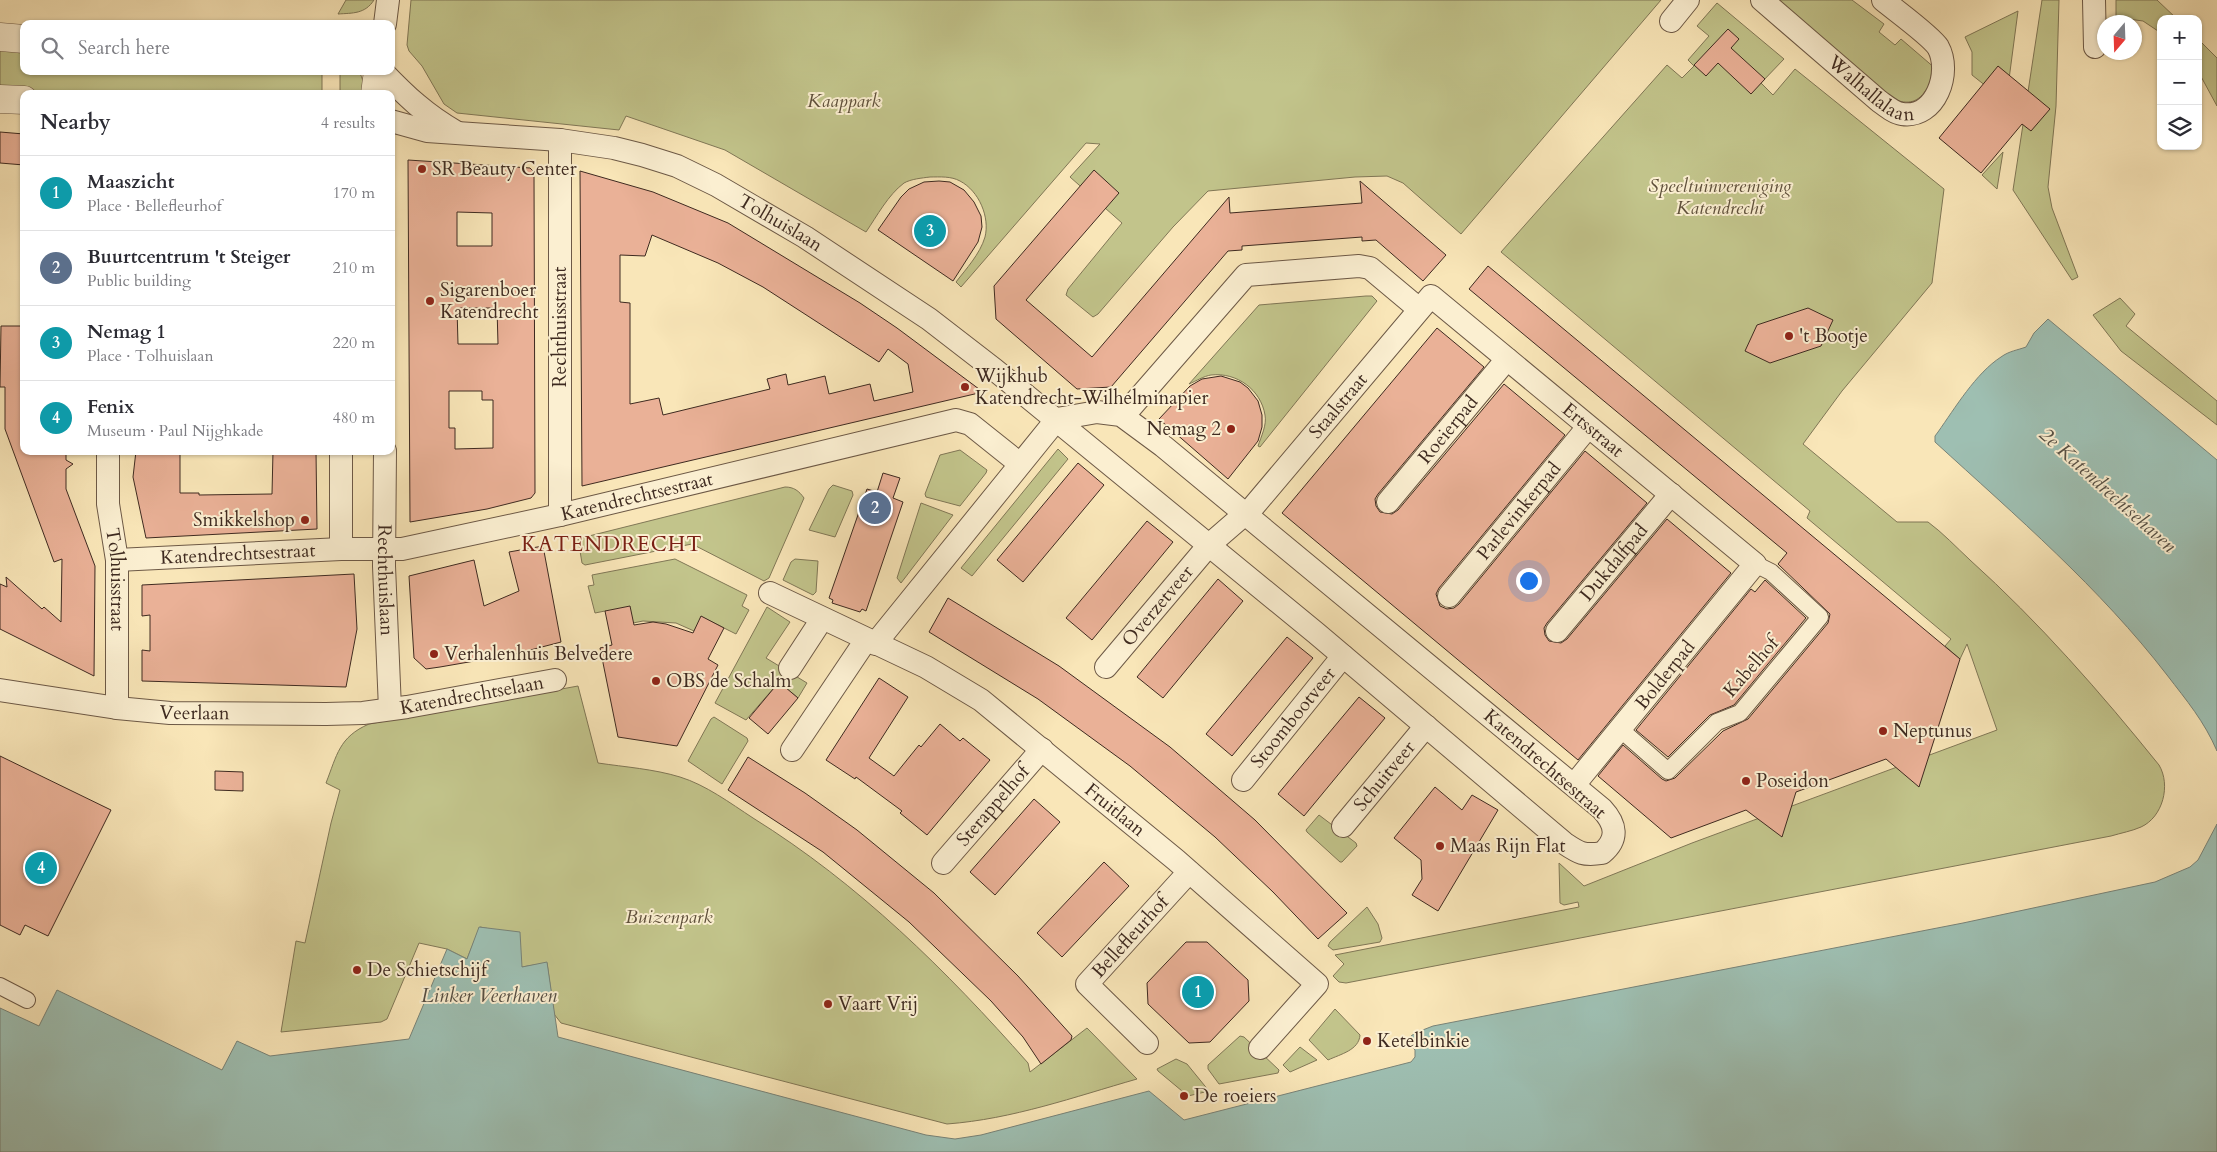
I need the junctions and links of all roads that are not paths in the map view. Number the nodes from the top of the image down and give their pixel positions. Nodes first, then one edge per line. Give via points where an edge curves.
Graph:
1 (388, 0) edge
2 (1688, 0) edge
3 (1762, 0) edge
4 (1883, 0) edge
5 (2094, 0) edge
6 (385, 20) edge
7 (1671, 21) dead end
8 (0, 38) edge
9 (20, 39) edge
10 (2095, 48) dead end
11 (377, 75) edge
12 (386, 75) edge
13 (376, 90) edge
14 (0, 98) edge
15 (20, 100) edge
16 (395, 122) edge
17 (459, 133) junction
18 (560, 140) junction
19 (1425, 303) junction
20 (1507, 359) junction
21 (1096, 412) junction
22 (1121, 415) junction
23 (1057, 419) junction
24 (1588, 427) junction
25 (1086, 444) junction
26 (108, 455) edge
27 (341, 455) edge
28 (385, 455) edge
29 (1020, 464) junction
30 (1671, 494) junction
31 (1388, 502) dead end
32 (560, 515) junction
33 (1246, 516) junction
34 (1209, 545) junction
35 (341, 549) junction
36 (384, 549) junction
37 (117, 560) junction
38 (1755, 564) junction
39 (770, 593) dead end
40 (1449, 596) dead end
41 (822, 619) junction
42 (1557, 631) dead end
43 (871, 642) junction
44 (1343, 656) junction
45 (790, 668) dead end
46 (1106, 668) dead end
47 (555, 680) dead end
48 (0, 690) edge
49 (117, 708) junction
50 (390, 709) junction
51 (1426, 726) junction
52 (1620, 729) junction
53 (1042, 748) junction
54 (792, 750) dead end
55 (1243, 780) dead end
56 (1574, 785) junction
57 (1343, 826) dead end
58 (943, 863) dead end
59 (1189, 872) junction
60 (0, 986) edge
61 (27, 1000) dead end
62 (1147, 1043) dead end
63 (1260, 1048) dead end

1 - 6 street
2 - 7 street
3 - 4 street, Walhallalaan via 1879,101 1900,114 1913,114 1926,107 1937,93 1944,75 1943,62 1935,44
5 - 10 street
8 - 9 street
11 - 13 street
12 - 17 street, Tolhuislaan via 414,104
14 - 15 street
16 - 17 street, Tolhuislaan via 427,131
17 - 18 street, Tolhuislaan
18 - 23 street, Tolhuislaan via 642,155 677,166 724,189 805,237 929,319
18 - 32 street, Rechthuisstraat
19 - 20 street, Ertsstraat
19 - 22 street, Ertsstraat via 1370,268 1359,266 1246,275
19 - 33 street, Staalstraat
20 - 24 street, Ertsstraat
20 - 31 street, Roeierpad
21 - 22 street, Katendrechtsestraat
21 - 23 street, Katendrechtsestraat
21 - 25 street via 1085,422
22 - 33 street, Katendrechtsestraat
23 - 25 street, Katendrechtsestraat
23 - 29 street
24 - 30 street, Ertsstraat
24 - 40 street, Parlevinkerpad
25 - 34 street, Katendrechtsestraat
26 - 37 street, Tolhuisstraat via 108,504
27 - 35 street
28 - 36 street, Rechthuislaan
29 - 32 street, Katendrechtsestraat via 970,424 956,420
29 - 43 street
30 - 38 street, Ertsstraat
30 - 42 street, Dukdalfpad
32 - 36 street, Katendrechtsestraat via 402,549
33 - 34 street
33 - 56 street, Katendrechtsestraat
34 - 44 street, Katendrechtsestraat
34 - 46 street, Overzetveer
35 - 36 street, Katendrechtsestraat
35 - 37 street, Katendrechtsestraat
36 - 50 street, Rechthuislaan
37 - 49 street, Tolhuisstraat
38 - 52 street, Bolderpad
38 - 52 street, Kabelhof via 1771,572 1820,617 1740,713 1717,722 1668,771
39 - 41 street, Fruitlaan
41 - 43 street, Fruitlaan
41 - 45 street
43 - 53 street, Fruitlaan via 947,678
43 - 54 street
44 - 51 street, Katendrechtsestraat
44 - 55 street, Stoombootveer
47 - 50 street, Katendrechtselaan
48 - 49 street, Veerlaan
49 - 50 street, Veerlaan via 170,713 270,714 363,713
51 - 56 street, Katendrechtsestraat via 1564,843 1582,854 1602,853 1612,840 1613,823
51 - 57 street, Schuitveer
52 - 56 street, Bolderpad
53 - 58 street, Sterappelhof
53 - 59 street, Fruitlaan
59 - 62 street, Bellefleurhof via 1087,984
59 - 63 street, Fruitlaan via 1317,984
60 - 61 street

